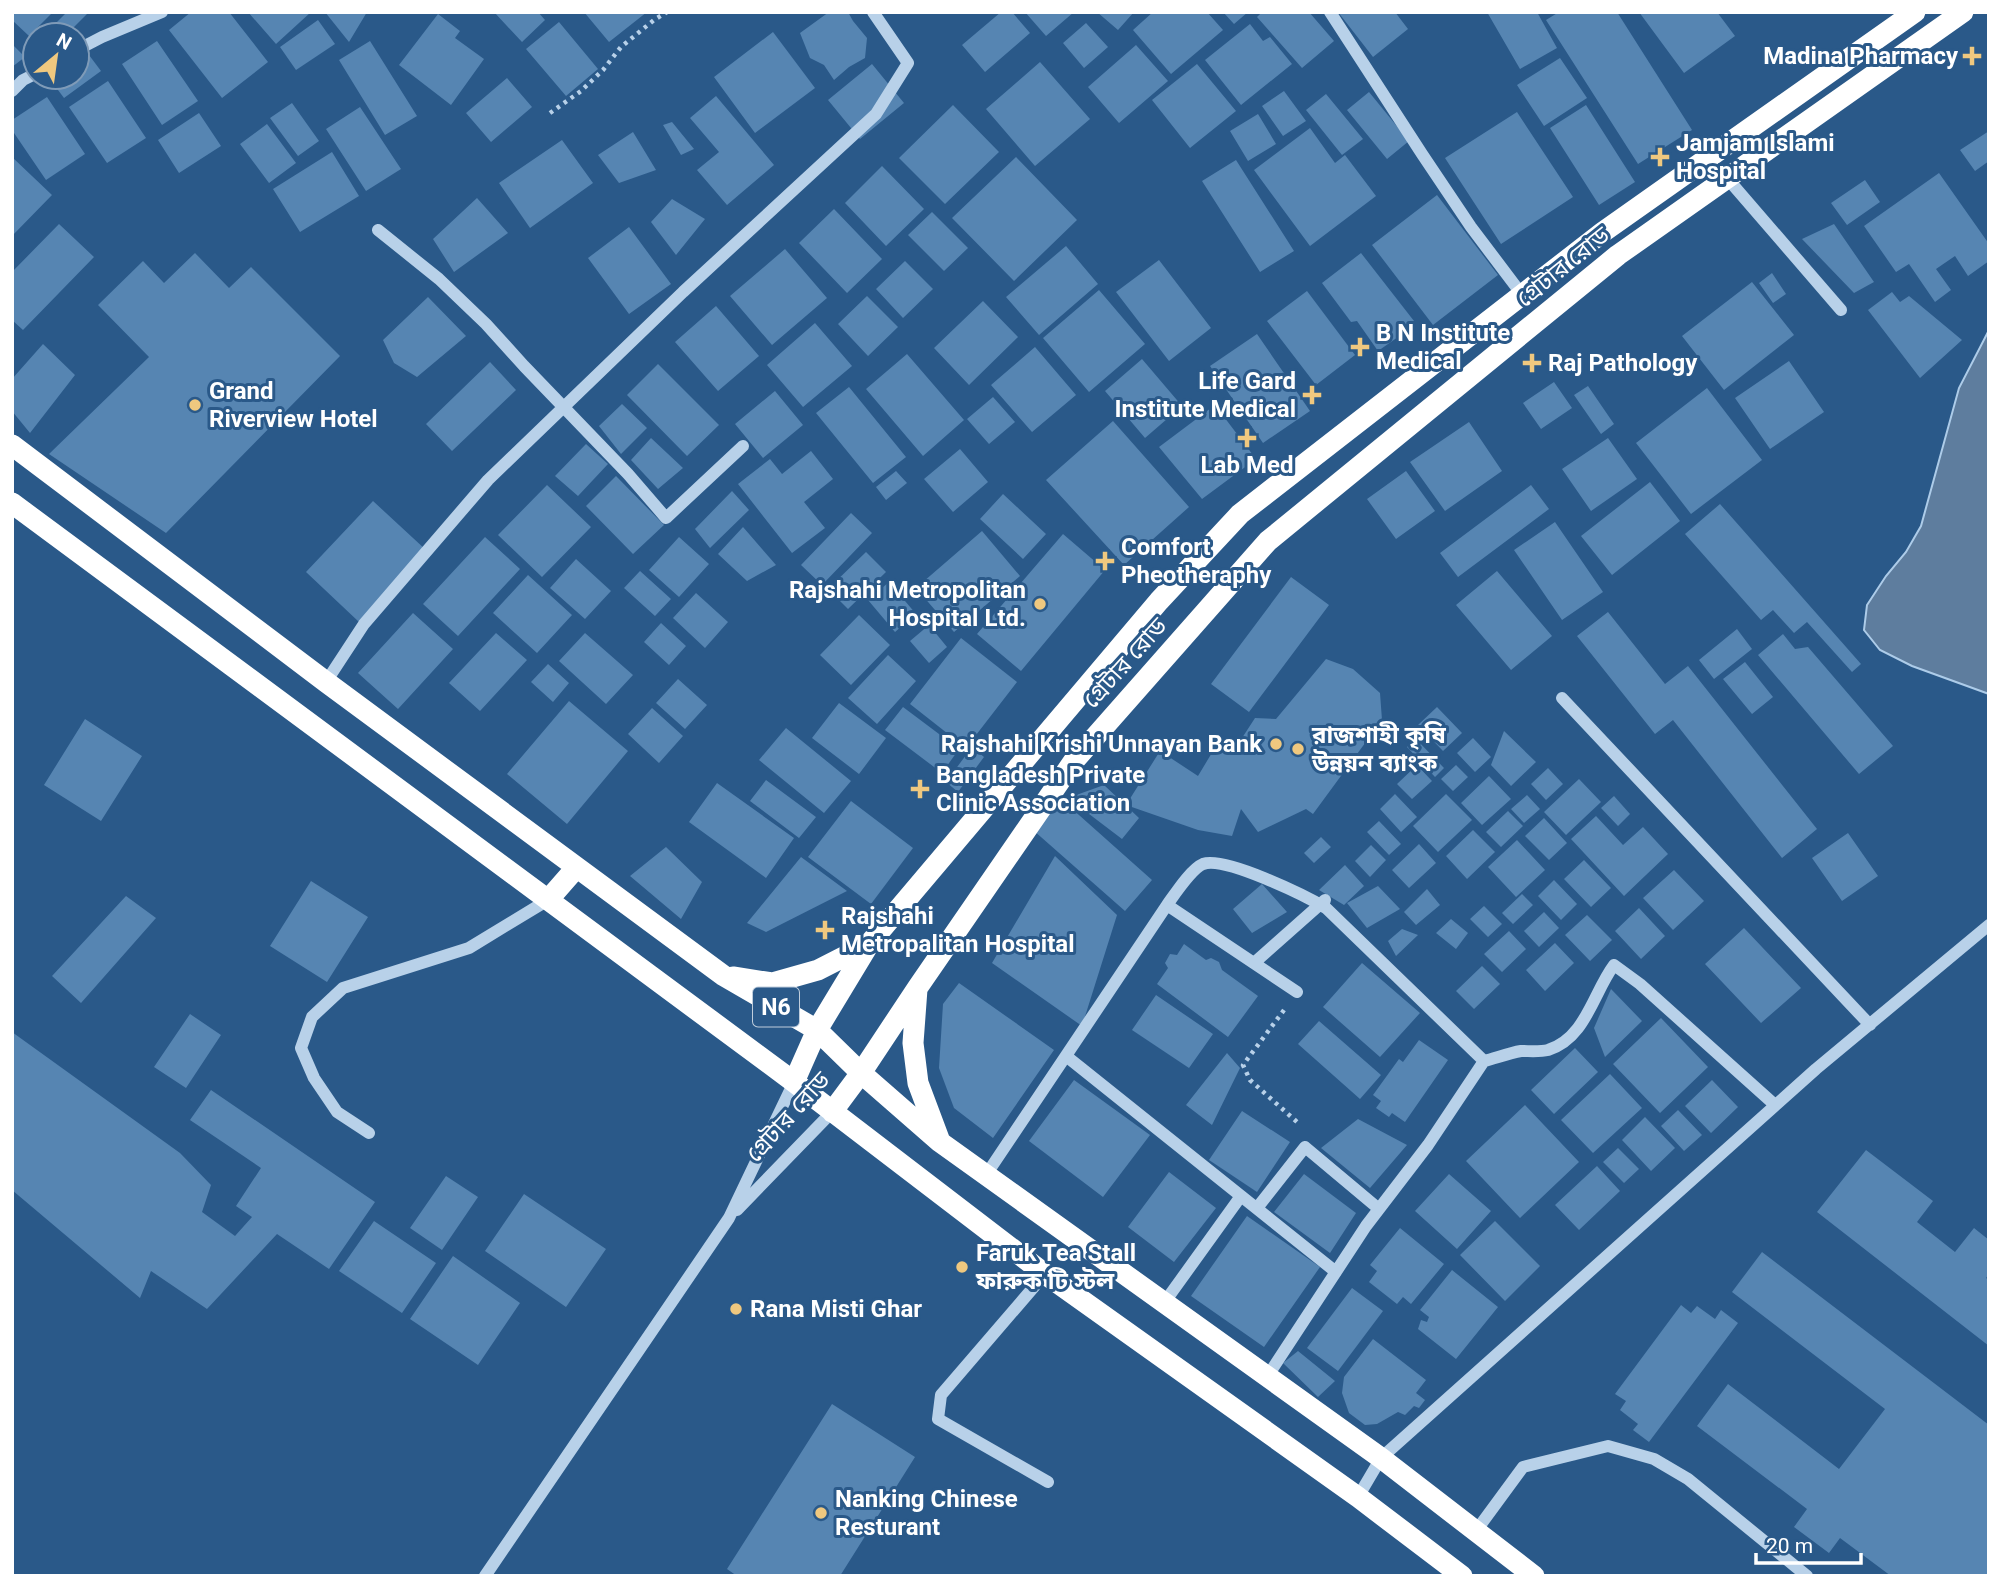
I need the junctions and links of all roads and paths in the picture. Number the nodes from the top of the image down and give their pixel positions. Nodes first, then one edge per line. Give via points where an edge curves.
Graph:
1 (162, 12) edge
2 (667, 12) edge
3 (873, 12) edge
4 (1331, 12) edge
5 (1916, 12) edge
6 (1963, 12) edge
7 (91, 43) edge
8 (550, 113) dead end
9 (1727, 178) junction
10 (378, 230) dead end
11 (1523, 296) junction
12 (1841, 310) dead end
13 (564, 408) junction
14 (12, 445) edge
15 (743, 446) dead end
16 (12, 503) edge
17 (327, 682) junction
18 (1562, 698) dead end
19 (576, 868) junction
20 (1326, 899) dead end
21 (548, 901) junction
22 (1167, 905) junction
23 (1989, 925) edge
24 (869, 944) junction
25 (1254, 963) junction
26 (723, 976) junction
27 (918, 987) junction
28 (1297, 992) joint
29 (1870, 1025) junction
30 (817, 1030) junction
31 (1066, 1056) junction
32 (1484, 1061) junction
33 (861, 1073) junction
34 (794, 1082) junction
35 (1775, 1105) junction
36 (831, 1112) junction
37 (369, 1133) dead end
38 (940, 1142) junction
39 (1305, 1147) junction
40 (986, 1174) junction
41 (1241, 1196) junction
42 (1257, 1208) junction
43 (1379, 1209) junction
44 (729, 1218) junction
45 (1336, 1272) junction
46 (1045, 1274) junction
47 (1164, 1303) junction
48 (1267, 1377) junction
49 (1381, 1458) junction
50 (1048, 1482) dead end
51 (1358, 1497) junction
52 (1476, 1531) junction
53 (485, 1576) edge
54 (1462, 1576) edge
55 (1534, 1576) edge
56 (1807, 1576) edge

1 - 7 street
2 - 8 path via 621,47 581,92
3 - 13 street via 908,64 876,114
4 - 11 street via 1471,227
5 - 11 highway, গ্রেটার রোড via 1603,232
6 - 9 highway, গ্রেটার রোড
9 - 12 street
9 - 27 highway, গ্রেটার রোড via 1618,255 1268,541 1073,762
10 - 13 street via 439,279
11 - 24 highway, গ্রেটার রোড via 1240,514 1159,601
13 - 15 street via 666,518
13 - 17 street via 488,480 364,624
14 - 17 highway, N6
16 - 21 highway, N6
17 - 19 highway, N6
18 - 29 street
19 - 21 highway
19 - 26 highway, N6
20 - 25 street
21 - 34 highway, N6
21 - 37 street via 469,948 343,988 312,1017 301,1048 314,1078 337,1112
22 - 25 street
22 - 31 street
22 - 32 street via 1192,873 1209,863 1255,874 1301,893 1326,908
23 - 29 street
24 - 26 highway via 818,970 772,983
24 - 30 highway, গ্রেটার রোড
25 - 28 street
26 - 30 highway, N6
27 - 33 highway, গ্রেটার রোড
27 - 38 highway via 913,1043 918,1083
28 - 39 path via 1243,1065 1250,1080 1297,1122
29 - 35 street
30 - 33 highway, N6
30 - 34 highway, গ্রেটার রোড
31 - 40 street
31 - 41 street
32 - 35 street via 1548,1050 1572,1036 1614,965
32 - 43 street
33 - 36 highway, গ্রেটার রোড
33 - 38 highway, N6
34 - 36 highway, N6
34 - 44 street, গ্রেটার রোড
35 - 49 street
36 - 44 street, গ্রেটার রোড
36 - 46 highway, N6
38 - 40 highway, N6
39 - 42 street
39 - 43 street
40 - 47 highway, N6
41 - 42 street
41 - 47 street
42 - 45 street
43 - 45 street
44 - 53 street, গ্রেটার রোড
45 - 48 street
46 - 50 street via 941,1395 938,1419
46 - 51 highway, N6
47 - 48 highway, N6
48 - 49 highway, N6
49 - 51 street
49 - 52 highway, N6
51 - 54 highway, N6
52 - 55 highway, N6
52 - 56 street via 1523,1467 1608,1446 1654,1459 1688,1479

